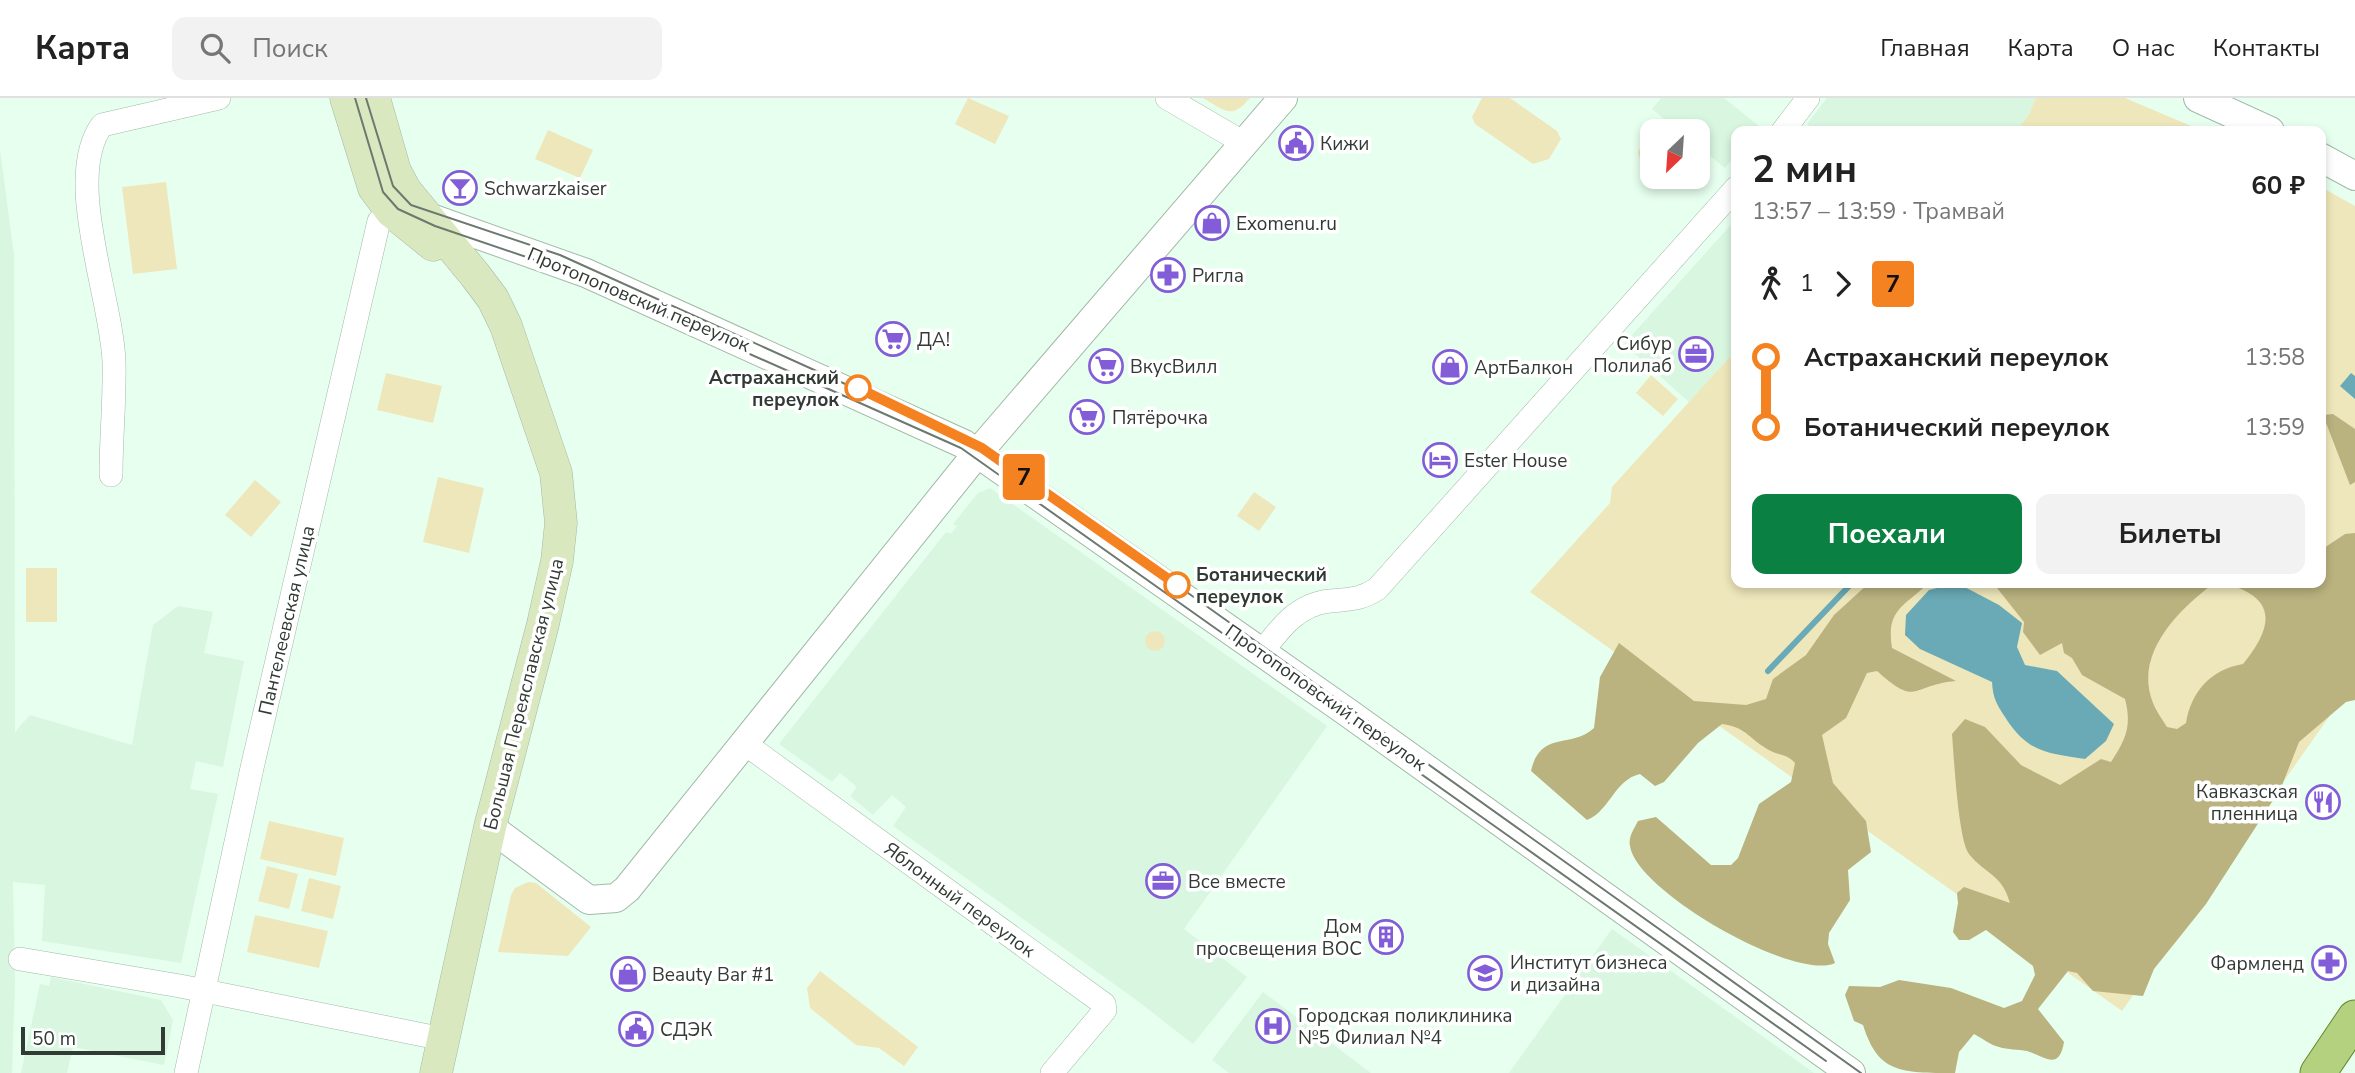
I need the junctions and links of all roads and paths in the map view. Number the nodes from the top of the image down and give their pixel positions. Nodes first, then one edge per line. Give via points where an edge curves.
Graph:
1 (219, 98) edge
2 (346, 98) edge
3 (374, 98) edge
4 (1167, 98) edge
5 (1283, 98) edge
6 (1808, 98) edge
7 (2198, 98) edge
8 (1787, 126) edge
9 (2259, 126) edge
10 (1244, 143) junction
11 (2326, 160) edge
12 (2355, 176) edge
13 (1731, 194) edge
14 (391, 211) junction
15 (428, 218) junction
16 (475, 275) junction
17 (978, 453) junction
18 (111, 475) dead end
19 (1262, 652) junction
20 (744, 743) junction
21 (490, 827) junction
22 (20, 959) dead end
23 (205, 991) junction
24 (2355, 1018) edge
25 (443, 1039) junction
26 (186, 1073) edge
27 (436, 1073) edge
28 (1052, 1073) edge
29 (1851, 1073) edge
30 (2318, 1073) edge

1 - 18 street via 102,125 93,137 86,180 114,360
2 - 14 main road via 368,176
3 - 15 main road, Большая Переяславская улица via 395,171
4 - 10 street
5 - 10 street
6 - 8 street
7 - 9 street
10 - 17 street
11 - 12 street
13 - 19 street via 1377,589 1364,597 1312,605 1282,626
14 - 15 street
14 - 16 main road
14 - 23 street, Пантелеевская улица via 379,221 253,760
15 - 16 main road, Большая Переяславская улица
15 - 17 street, Протопоповский переулок via 576,269 949,435
16 - 21 main road, Большая Переяславская улица via 506,326 556,473 561,523 543,624
17 - 19 street, Протопоповский переулок
17 - 20 street
19 - 29 street, Протопоповский переулок
20 - 21 street via 616,898 601,901 578,894
20 - 28 street, Яблонный переулок via 1104,1004 1101,1016
21 - 25 main road, Большая Переяславская улица
22 - 23 street
23 - 25 street
23 - 26 street, Пантелеевская улица
24 - 30 main road
25 - 27 main road, Большая Переяславская улица

